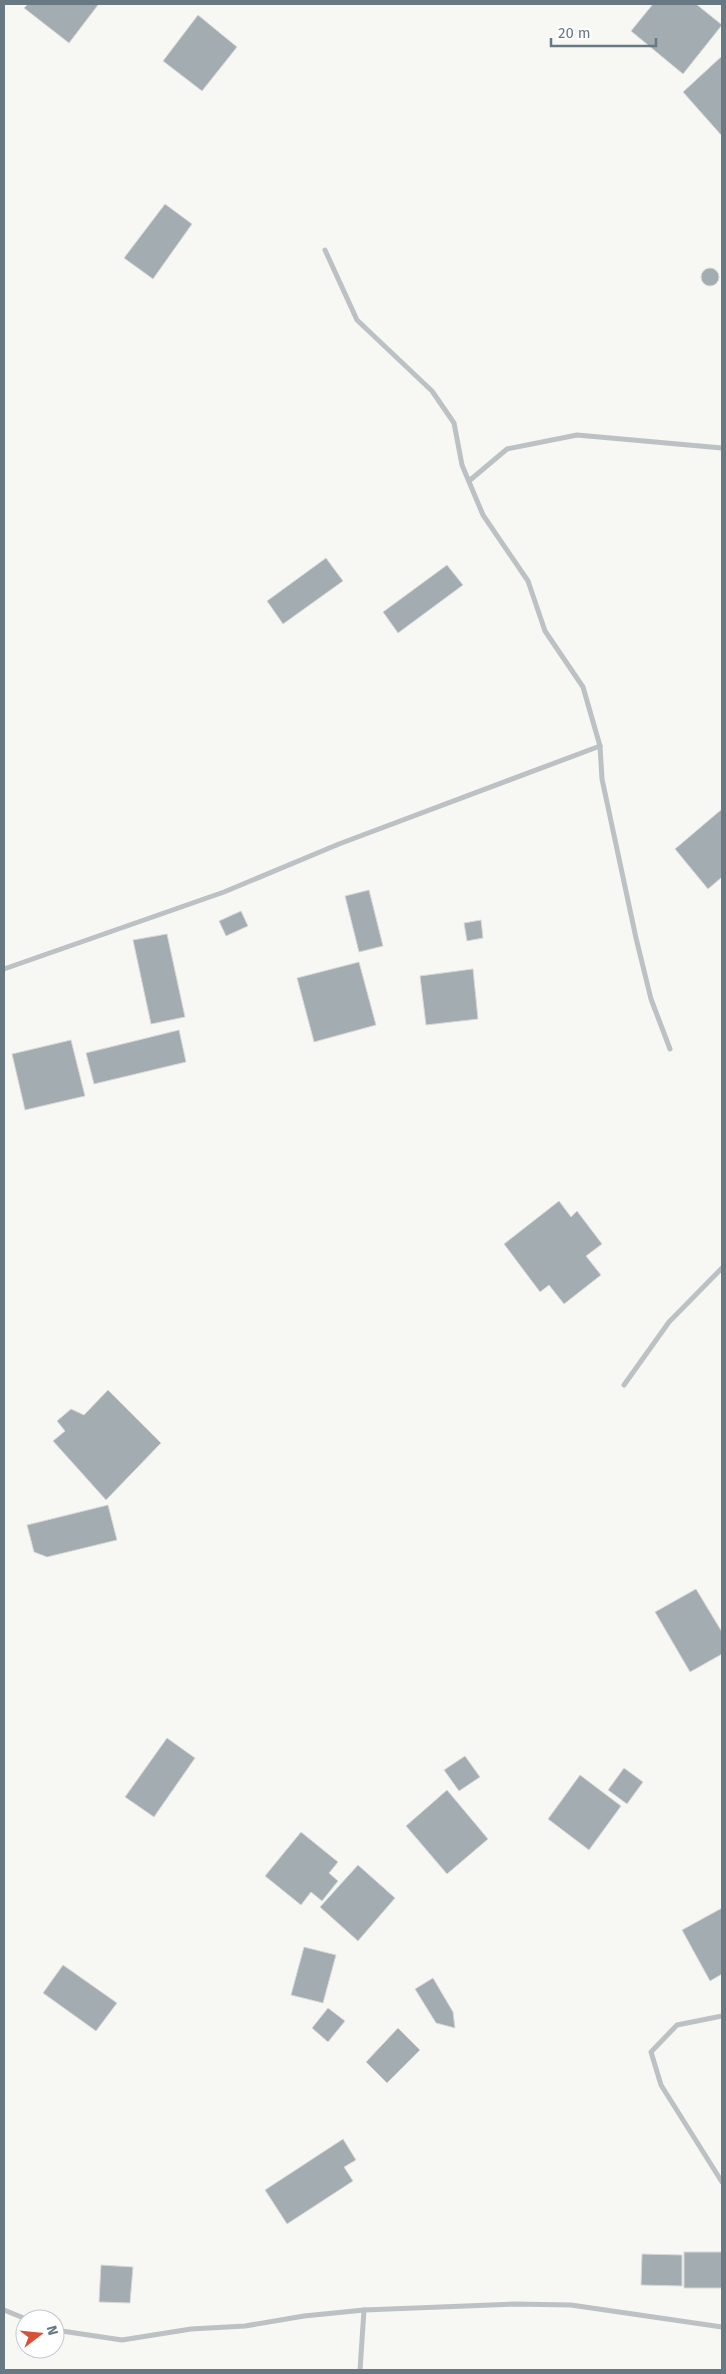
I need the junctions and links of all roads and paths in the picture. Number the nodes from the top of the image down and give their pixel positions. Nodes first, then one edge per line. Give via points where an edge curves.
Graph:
1 (325, 250) dead end
2 (722, 448) edge
3 (469, 481) junction
4 (600, 746) junction
5 (4, 969) edge
6 (670, 1048) dead end
7 (722, 1268) edge
8 (624, 1385) dead end
9 (722, 2016) edge
10 (722, 2182) edge
11 (364, 2310) junction
12 (722, 2327) edge
13 (65, 2331) edge
14 (360, 2370) edge

1 - 3 street via 358,320 432,391 454,423 462,465
2 - 3 street via 577,435 507,449
3 - 4 street via 484,515 528,581 545,631 583,687
4 - 5 street via 339,844 196,902
4 - 6 street via 602,779 636,938 651,999
7 - 8 street via 669,1322
9 - 10 street via 677,2026 651,2052 661,2085
11 - 12 street via 570,2305
11 - 13 street via 122,2340
11 - 14 street

